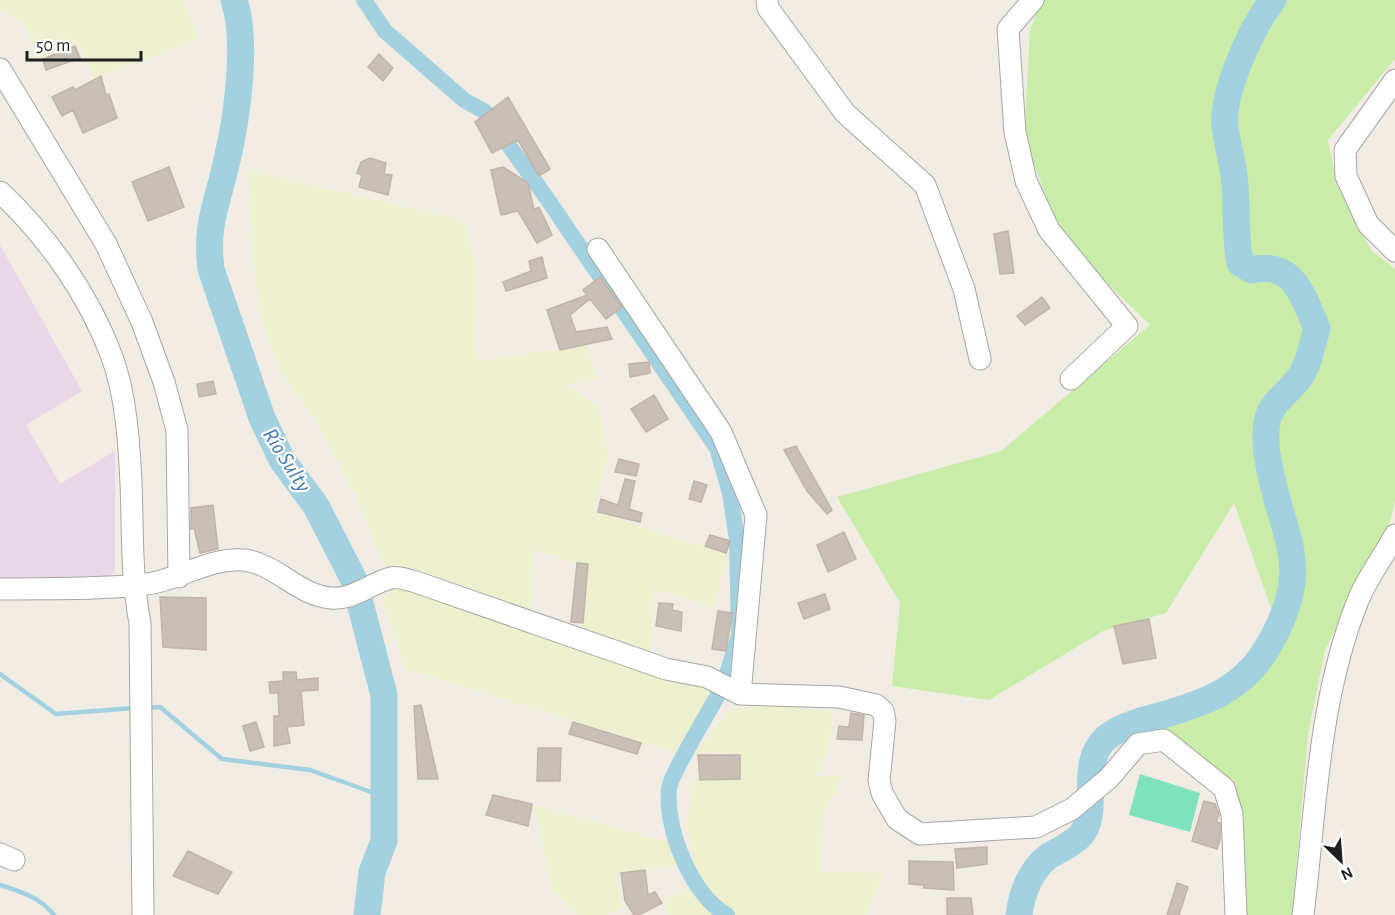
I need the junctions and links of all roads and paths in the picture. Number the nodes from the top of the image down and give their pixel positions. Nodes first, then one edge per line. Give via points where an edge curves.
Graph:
1 (767, 0) edge
2 (1033, 0) edge
3 (0, 69) edge
4 (1395, 80) edge
5 (0, 192) edge
6 (598, 249) dead end
7 (1395, 251) edge
8 (980, 359) dead end
9 (1071, 379) dead end
10 (1395, 535) edge
11 (179, 577) junction
12 (133, 585) junction
13 (0, 589) edge
14 (740, 694) junction
15 (143, 915) edge
16 (1236, 915) edge
17 (1303, 915) edge

1 - 8 street via 768,8 845,112 925,185 964,289
2 - 9 street via 1008,28 1015,132 1026,181 1049,230 1127,326
3 - 11 street via 97,229 142,322 164,382 177,430
4 - 7 street via 1345,150 1346,176 1368,224
5 - 12 street via 31,222 89,306 112,358 126,420
6 - 14 street via 721,432 756,515
10 - 17 street via 1357,602 1342,645 1320,749
11 - 12 street
11 - 14 street via 195,569 242,560 262,564 314,596 344,598 392,578 413,581 666,669 707,677
12 - 13 street
12 - 15 street via 140,623
14 - 16 street via 839,697 876,705 883,711 885,722 879,780 882,793 897,819 920,834 1036,827 1072,809 1109,778 1138,744 1164,740 1224,788 1229,800

